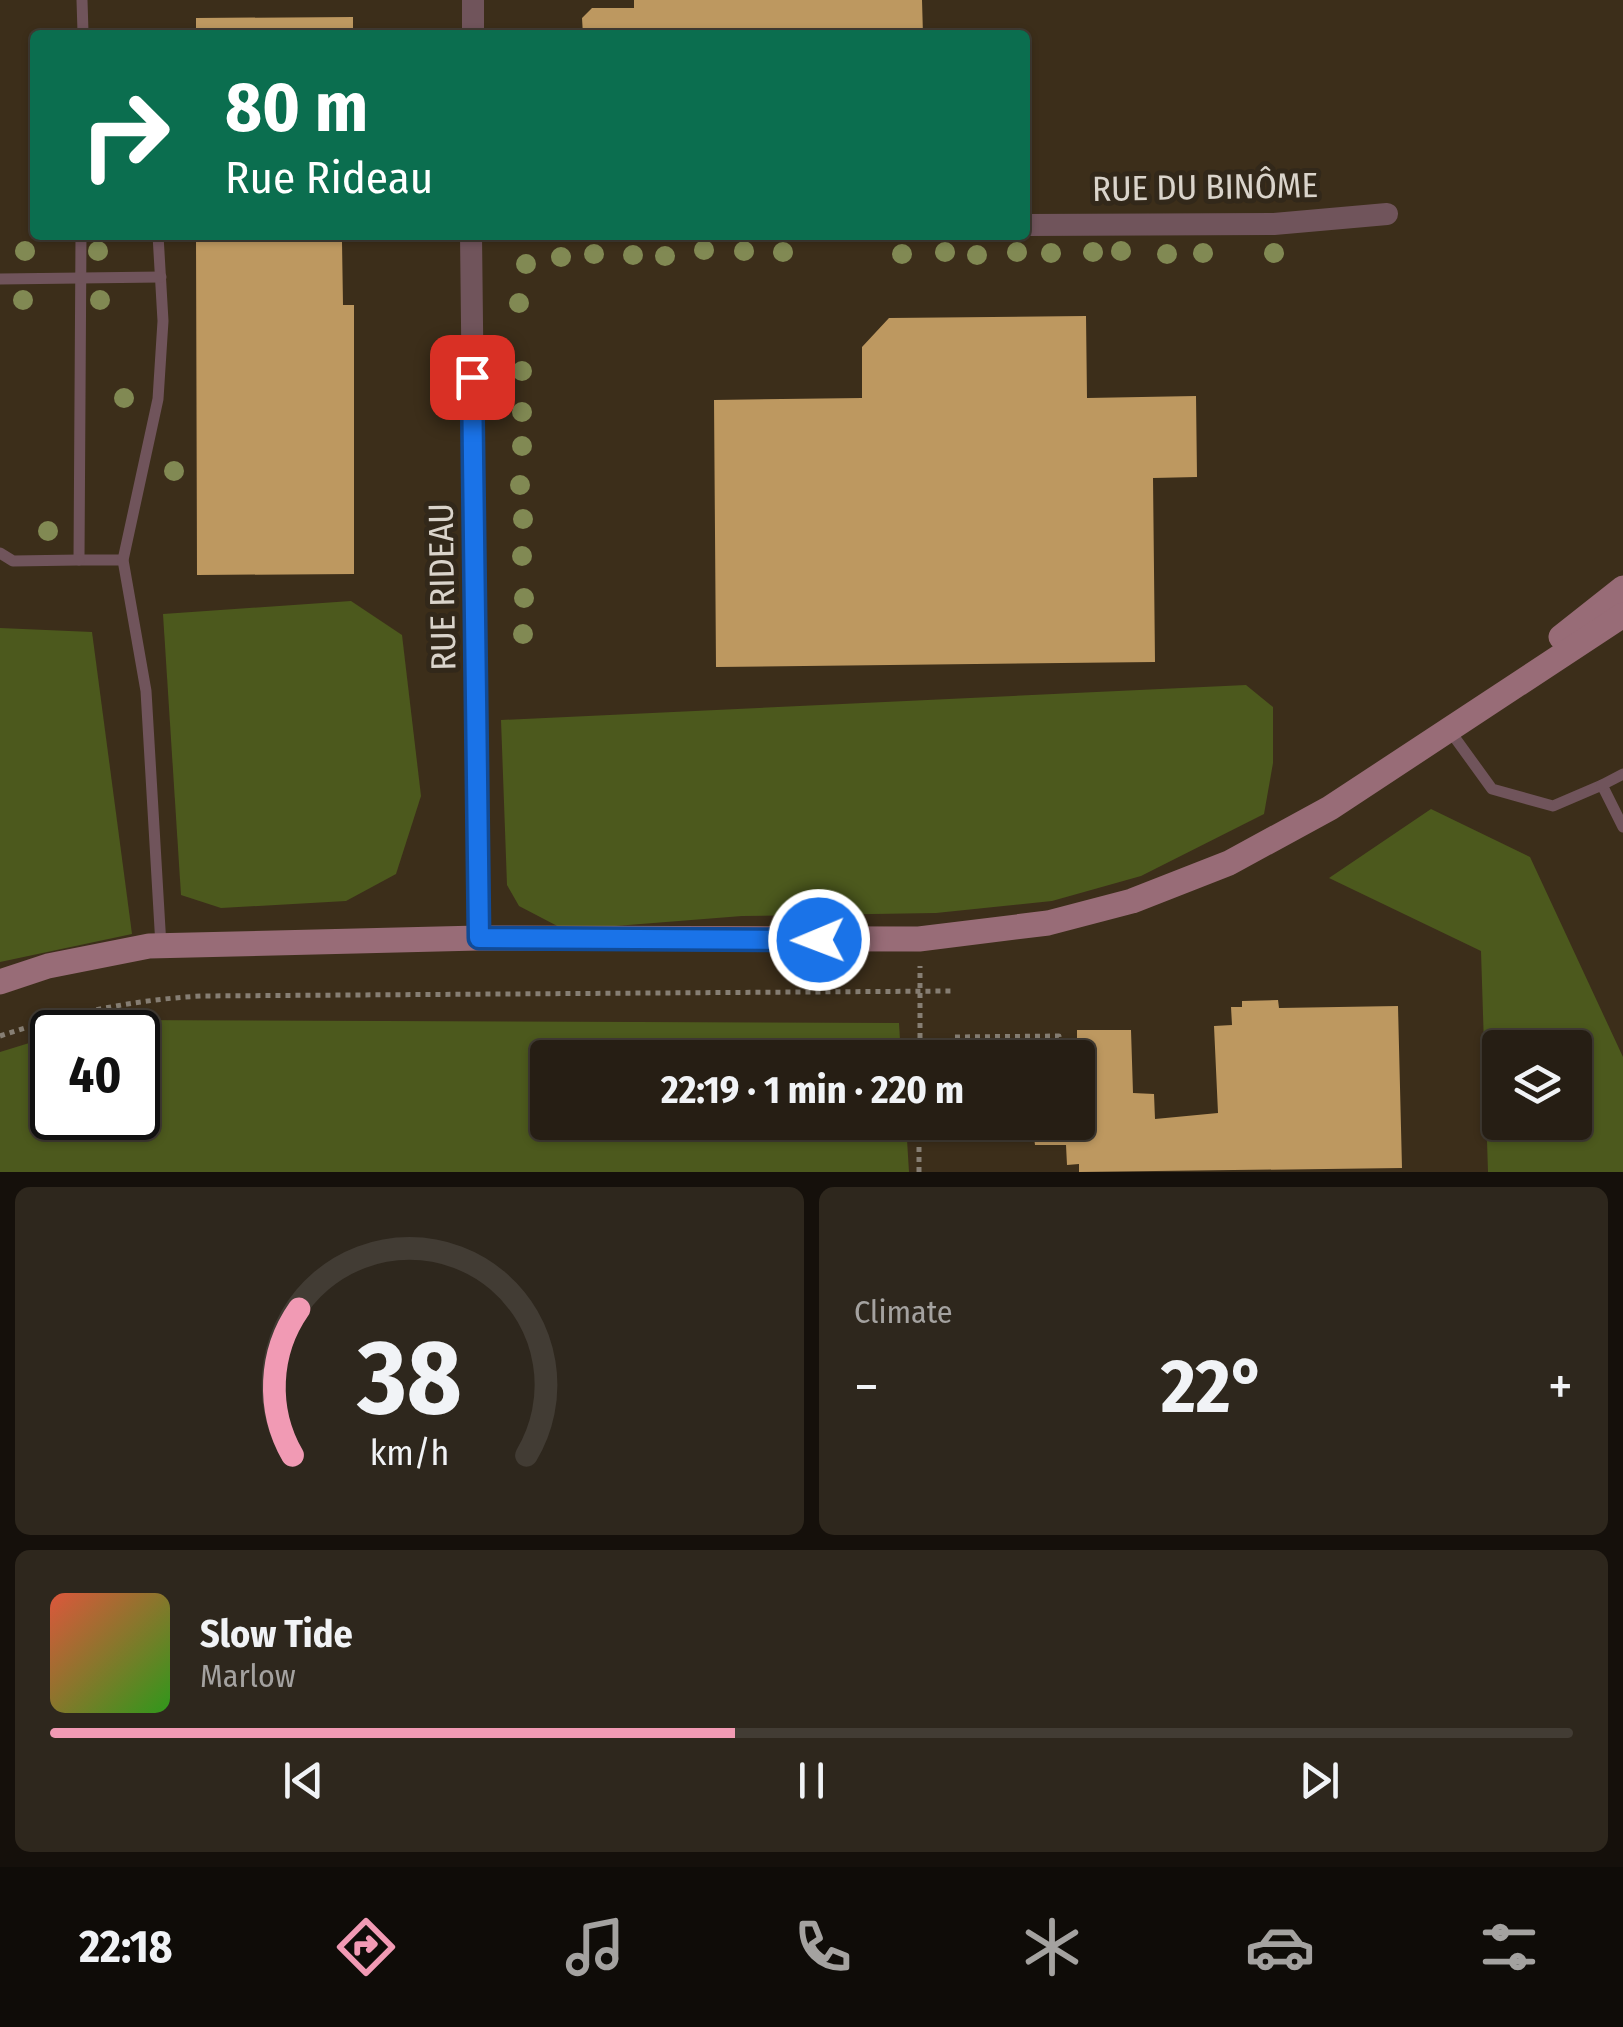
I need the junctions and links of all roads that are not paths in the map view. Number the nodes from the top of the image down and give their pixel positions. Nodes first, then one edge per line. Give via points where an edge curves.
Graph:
1 (82, 0) edge
2 (473, 0) edge
3 (83, 30) edge
4 (473, 30) edge
5 (1387, 214) dead end
6 (1030, 225) edge
7 (81, 240) edge
8 (158, 240) edge
9 (472, 240) edge
10 (161, 277) junction
11 (0, 279) edge
12 (81, 279) junction
13 (0, 553) edge
14 (79, 560) junction
15 (124, 560) junction
16 (1623, 588) edge
17 (1623, 615) edge
18 (1447, 727) junction
19 (1623, 774) edge
20 (1602, 785) junction
21 (1623, 827) edge
22 (479, 938) junction
23 (161, 946) junction
24 (0, 982) edge

1 - 3 lane
2 - 4 street
5 - 6 street, RUE DU BINÔME via 1274,224
7 - 12 lane
8 - 10 lane
9 - 22 street, RUE RIDEAU
10 - 12 lane
10 - 15 lane via 158,399
11 - 12 lane
12 - 14 lane
13 - 14 lane via 14,561
14 - 15 lane
15 - 23 lane via 146,691
16 - 18 street
17 - 18 street
18 - 20 lane via 1492,789 1553,806
18 - 22 street via 1330,808 1229,863 1132,901 1048,923 919,939
19 - 20 lane
20 - 21 lane
22 - 23 street
23 - 24 street via 48,966

